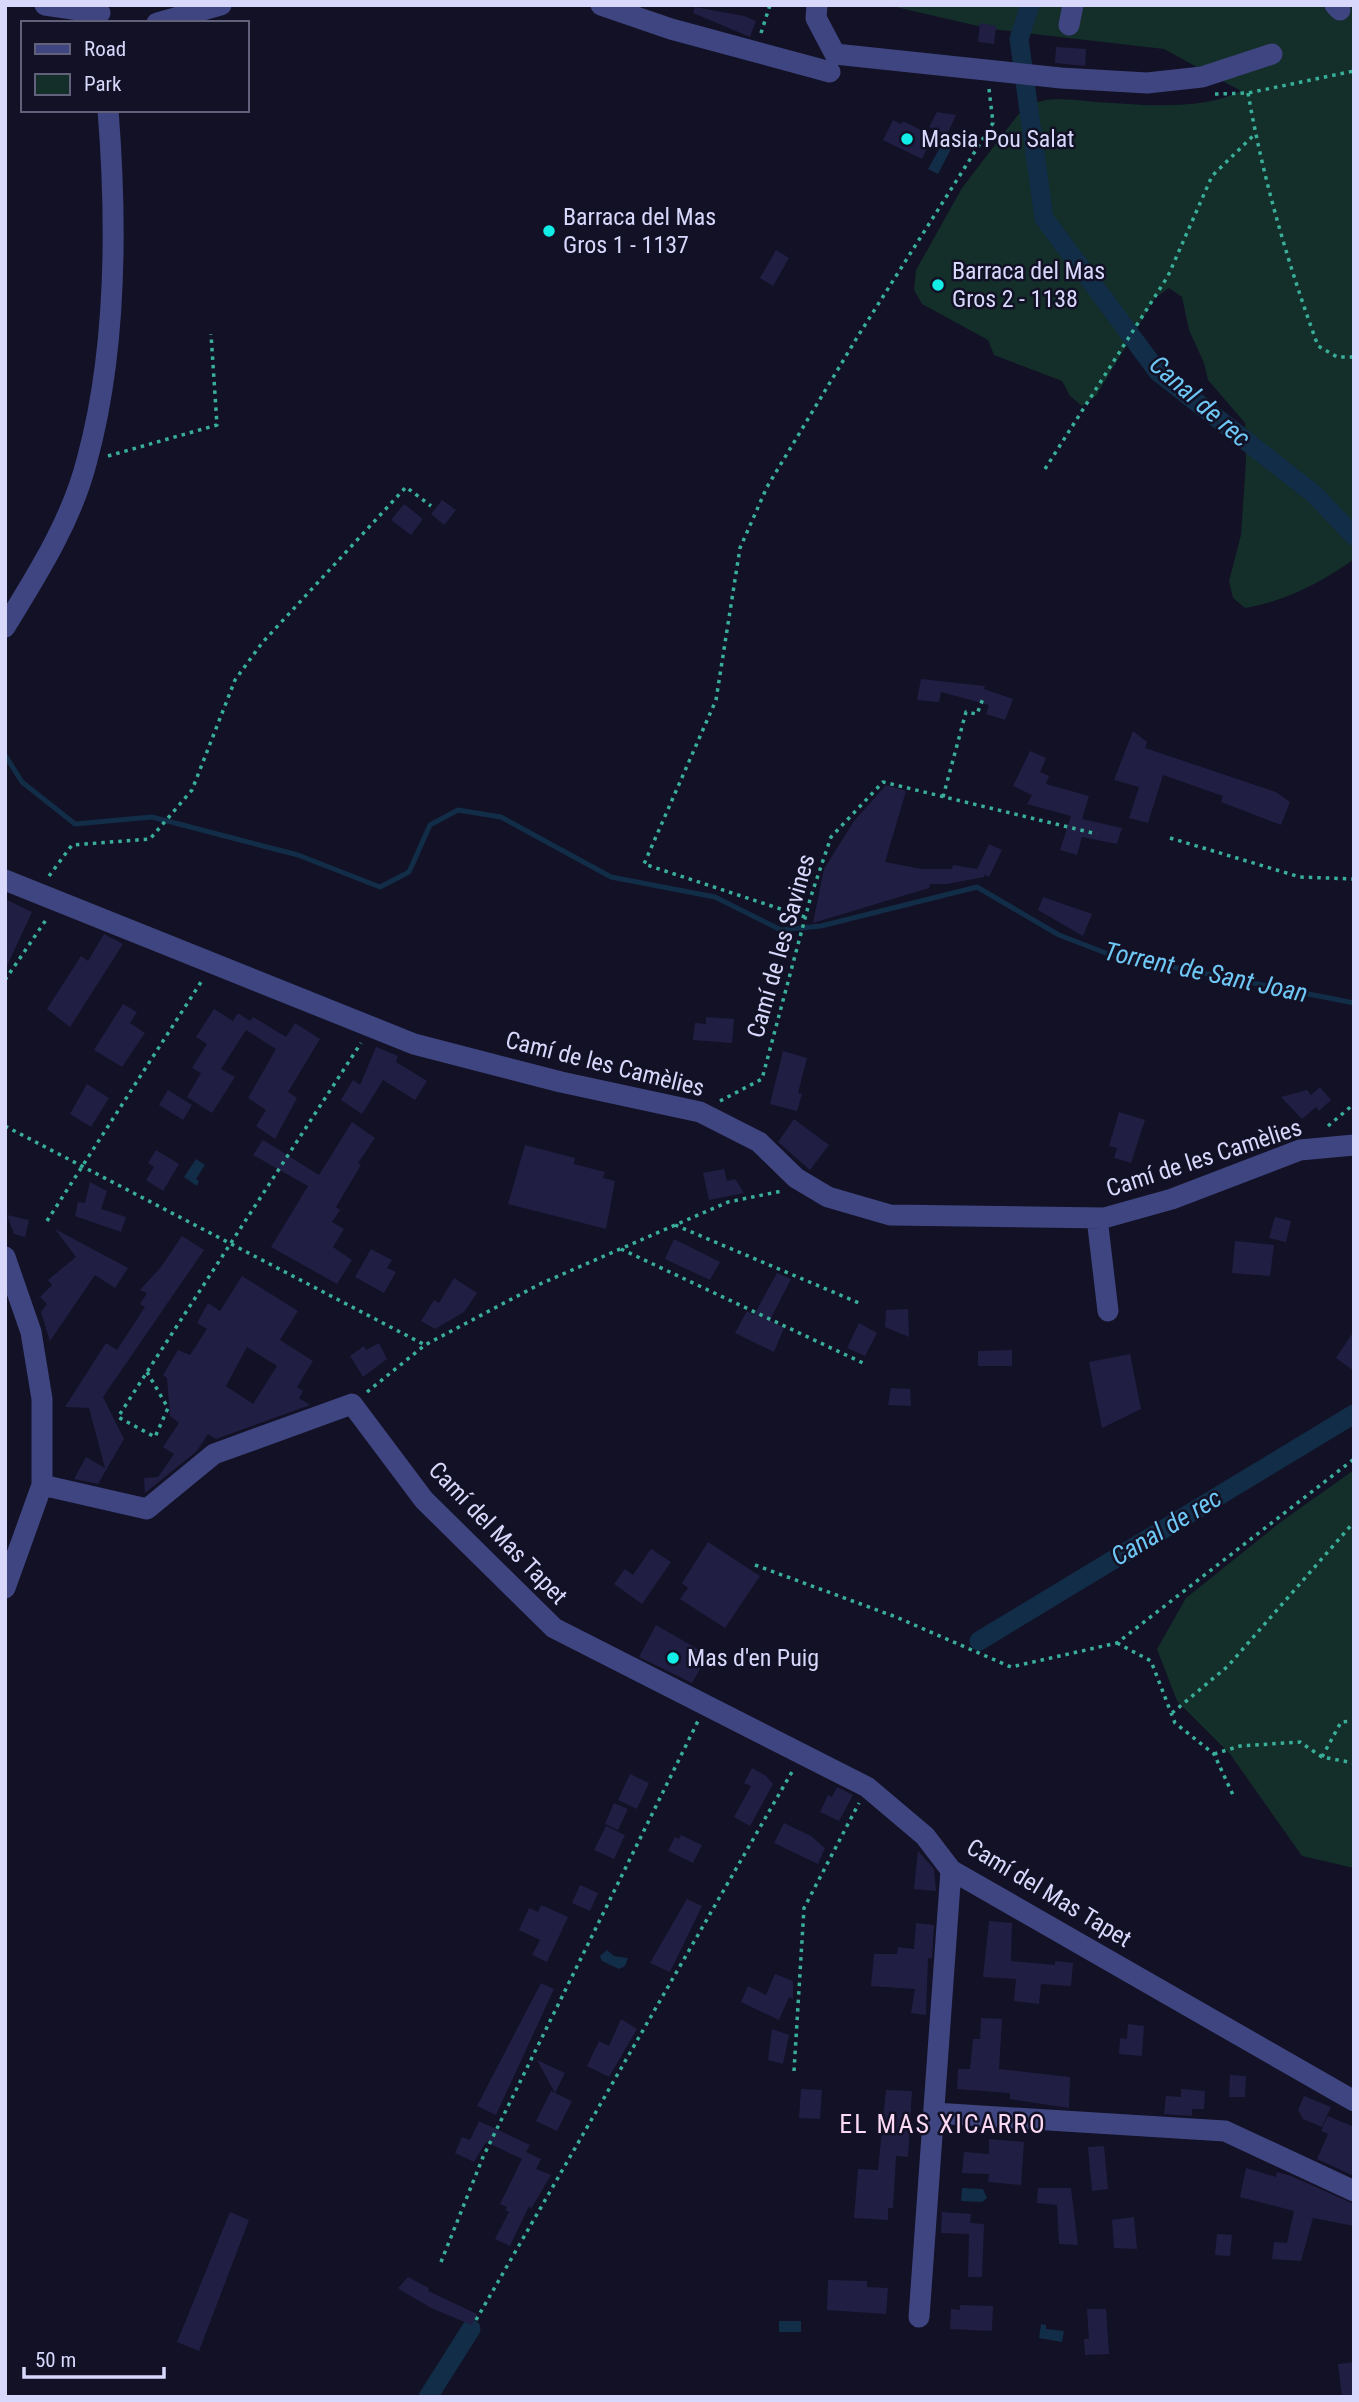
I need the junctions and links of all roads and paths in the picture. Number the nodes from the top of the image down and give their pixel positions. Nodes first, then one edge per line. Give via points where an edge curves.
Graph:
1 (44, 5) edge
2 (220, 5) edge
3 (601, 5) edge
4 (770, 5) edge
5 (817, 5) edge
6 (100, 14) edge
7 (164, 21) edge
8 (755, 52) junction
9 (1272, 54) dead end
10 (830, 72) dead end
11 (989, 89) dead end
12 (1248, 93) dead end
13 (108, 112) edge
14 (1255, 134) junction
15 (211, 334) dead end
16 (1354, 357) edge
17 (87, 461) junction
18 (1045, 469) dead end
19 (431, 506) dead end
20 (5, 627) edge
21 (984, 696) dead end
22 (943, 797) junction
23 (1097, 834) dead end
24 (1170, 838) dead end
25 (1354, 879) edge
26 (5, 880) edge
27 (36, 892) junction
28 (59, 901) junction
29 (805, 917) junction
30 (214, 962) junction
31 (5, 980) edge
32 (372, 1027) junction
33 (700, 1112) junction
34 (5, 1126) edge
35 (1354, 1144) edge
36 (83, 1166) junction
37 (808, 1185) junction
38 (1097, 1218) junction
39 (47, 1221) dead end
40 (675, 1225) junction
41 (230, 1244) junction
42 (621, 1249) junction
43 (5, 1257) edge
44 (859, 1303) dead end
45 (1108, 1311) dead end
46 (425, 1345) junction
47 (863, 1363) dead end
48 (147, 1372) junction
49 (352, 1404) junction
50 (1354, 1459) edge
51 (42, 1485) junction
52 (1354, 1522) edge
53 (755, 1565) dead end
54 (5, 1588) edge
55 (1117, 1643) junction
56 (705, 1707) junction
57 (1172, 1713) junction
58 (1354, 1721) edge
59 (1214, 1754) junction
60 (803, 1756) junction
61 (1322, 1757) junction
62 (1354, 1763) edge
63 (867, 1787) junction
64 (1233, 1796) dead end
65 (951, 1870) junction
66 (794, 2071) dead end
67 (1354, 2101) edge
68 (934, 2113) junction
69 (1354, 2191) edge
70 (441, 2262) dead end
71 (919, 2317) dead end
72 (476, 2320) dead end

1 - 6 street
2 - 7 street
3 - 8 street
4 - 8 path
5 - 9 street via 816,18 835,54 1146,83 1202,77
8 - 10 street
11 - 29 path via 993,123 761,499 740,548 716,700 644,864
12 - 14 path
13 - 17 street via 113,173 108,349
14 - 16 path via 1297,288 1318,346 1337,357
14 - 18 path via 1212,176 1168,276
15 - 17 path via 217,425
17 - 20 street via 48,556
19 - 27 path via 406,486 262,643 235,680 192,790 150,839 72,845
21 - 22 path via 977,715 966,712
22 - 23 path, Camí de les Savines
22 - 29 path, Camí de les Savines via 883,782 831,837
24 - 25 path via 1300,877
26 - 27 street, Camí de les Camèlies
27 - 28 street, Camí de les Camèlies
28 - 30 street, Camí de les Camèlies
28 - 31 path
29 - 33 path, Camí de les Savines via 762,1079
30 - 32 street, Camí de les Camèlies
30 - 36 path
32 - 33 street, Camí de les Camèlies via 414,1044
32 - 41 path
33 - 37 street, Camí de les Camèlies via 759,1142
34 - 36 path
35 - 38 street, Camí de les Camèlies via 1300,1150 1172,1199
36 - 39 path
36 - 41 path
37 - 38 street, Camí de les Camèlies via 828,1197 890,1214
37 - 40 path via 728,1202
38 - 45 street
40 - 42 path
40 - 44 path
41 - 46 path
41 - 48 path
42 - 46 path via 540,1284
42 - 47 path
43 - 51 street via 31,1332 42,1398
46 - 49 path
48 - 48 path via 118,1417 155,1437 168,1408
49 - 51 street via 214,1454 147,1509
49 - 56 street, Camí del Mas Tapet via 424,1500 554,1628
50 - 55 path
51 - 54 street
52 - 57 path via 1228,1666
53 - 55 path via 896,1617 1012,1667
55 - 57 path via 1151,1661
56 - 60 street, Camí del Mas Tapet
56 - 70 path via 483,2157
57 - 59 path via 1175,1723
58 - 61 path via 1341,1721
59 - 61 path via 1240,1746 1300,1742
59 - 64 path
60 - 63 street, Camí del Mas Tapet
60 - 72 path
61 - 62 path
63 - 65 street, Camí del Mas Tapet via 925,1836
63 - 66 path via 804,1908
65 - 67 street, Camí del Mas Tapet
65 - 68 street
68 - 69 street via 1225,2131
68 - 71 street

